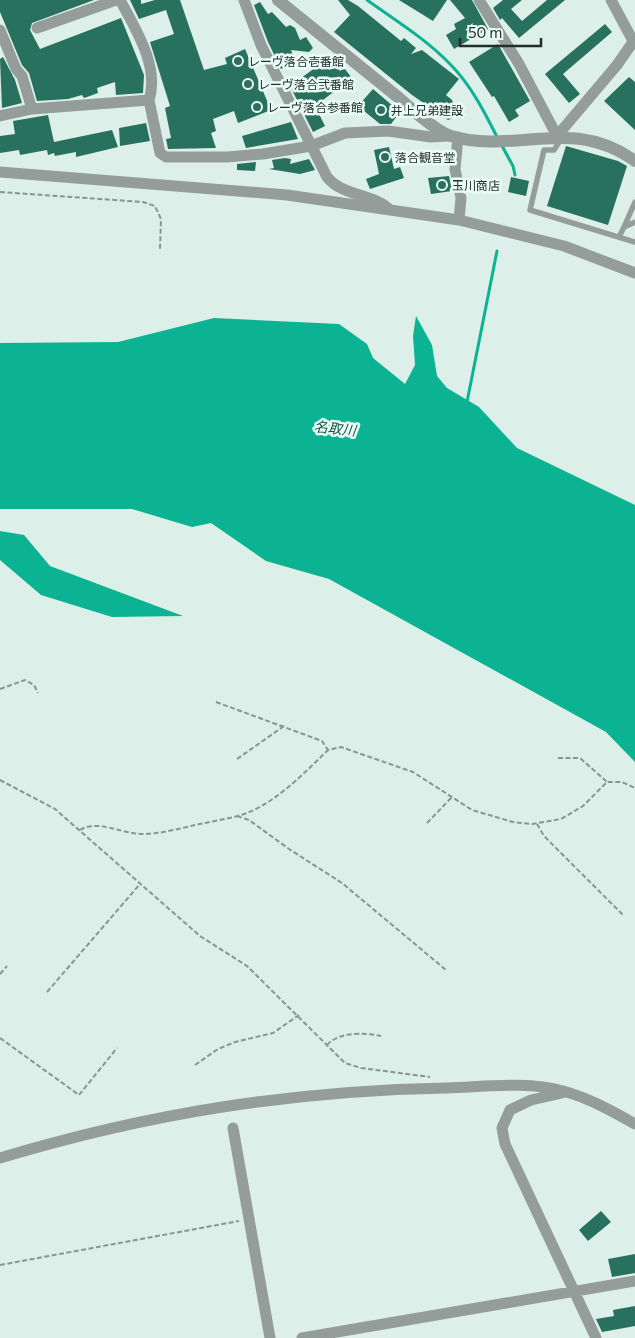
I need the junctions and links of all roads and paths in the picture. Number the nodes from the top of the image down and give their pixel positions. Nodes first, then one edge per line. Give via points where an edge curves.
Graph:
1 (116, 0) edge
2 (120, 0) edge
3 (244, 0) edge
4 (278, 0) edge
5 (611, 0) edge
6 (481, 1) edge
7 (37, 28) dead end
8 (0, 30) edge
9 (634, 40) edge
10 (149, 100) junction
11 (32, 109) junction
12 (0, 116) edge
13 (454, 137) junction
14 (560, 137) junction
15 (311, 146) junction
16 (635, 161) edge
17 (0, 172) edge
18 (0, 192) edge
19 (635, 202) edge
20 (391, 210) junction
21 (459, 220) junction
22 (635, 222) edge
23 (624, 228) junction
24 (619, 237) junction
25 (635, 242) edge
26 (160, 249) dead end
27 (635, 273) edge
28 (0, 689) edge
29 (38, 693) dead end
30 (216, 702) dead end
31 (284, 726) junction
32 (328, 750) junction
33 (558, 758) dead end
34 (237, 759) dead end
35 (0, 780) edge
36 (607, 782) junction
37 (635, 788) edge
38 (452, 797) junction
39 (236, 816) junction
40 (427, 823) dead end
41 (536, 824) junction
42 (80, 830) junction
43 (140, 884) junction
44 (623, 915) dead end
45 (7, 966) dead end
46 (446, 970) dead end
47 (0, 974) edge
48 (47, 992) dead end
49 (299, 1015) junction
50 (382, 1036) dead end
51 (0, 1038) edge
52 (327, 1045) junction
53 (118, 1048) dead end
54 (195, 1065) dead end
55 (435, 1078) dead end
56 (563, 1091) junction
57 (635, 1124) edge
58 (233, 1128) dead end
59 (0, 1158) edge
60 (249, 1219) junction
61 (0, 1265) edge
62 (635, 1281) edge
63 (575, 1293) junction
64 (270, 1338) edge
65 (302, 1338) edge
66 (596, 1338) edge

1 - 7 street
2 - 10 street via 136,28 152,75
3 - 15 street via 261,45
4 - 13 street via 419,114
5 - 9 street
6 - 14 street
8 - 11 street via 22,76
9 - 14 street
10 - 11 street
10 - 15 street via 160,153 166,157 227,157
11 - 12 street
13 - 14 street via 491,141
13 - 15 street via 388,130 345,133
13 - 21 street via 455,169 461,198
14 - 16 street via 597,141
14 - 24 lane via 554,150 544,150 530,210
15 - 20 street via 331,183 380,201
17 - 20 street via 286,195
18 - 26 path via 134,201 156,206 161,219
19 - 23 lane
20 - 21 street
21 - 27 street via 564,246
22 - 23 lane
23 - 24 lane
24 - 25 lane
28 - 29 path via 25,680 34,685
30 - 31 path
31 - 32 path via 322,741
31 - 34 path
32 - 38 path via 341,747 413,772
32 - 39 path via 280,792
33 - 36 path via 580,758
35 - 42 path via 55,809
36 - 37 path via 622,782
36 - 41 path via 573,813
38 - 40 path
38 - 41 path via 482,815
39 - 42 path via 155,834 127,834 95,825
39 - 46 path via 249,820 342,883
41 - 44 path via 544,836
42 - 43 path
43 - 48 path
43 - 49 path via 200,936 247,966
45 - 47 path
49 - 52 path
49 - 54 path via 273,1033 235,1042
50 - 52 path via 368,1033 352,1035
51 - 53 path via 80,1095
52 - 55 path via 352,1066
56 - 57 street via 604,1106
56 - 59 street via 519,1087 441,1088 275,1098 108,1128
56 - 63 street via 510,1110 502,1128 505,1144
58 - 60 street
60 - 61 path
60 - 64 street
62 - 63 street
63 - 65 street
63 - 66 street

